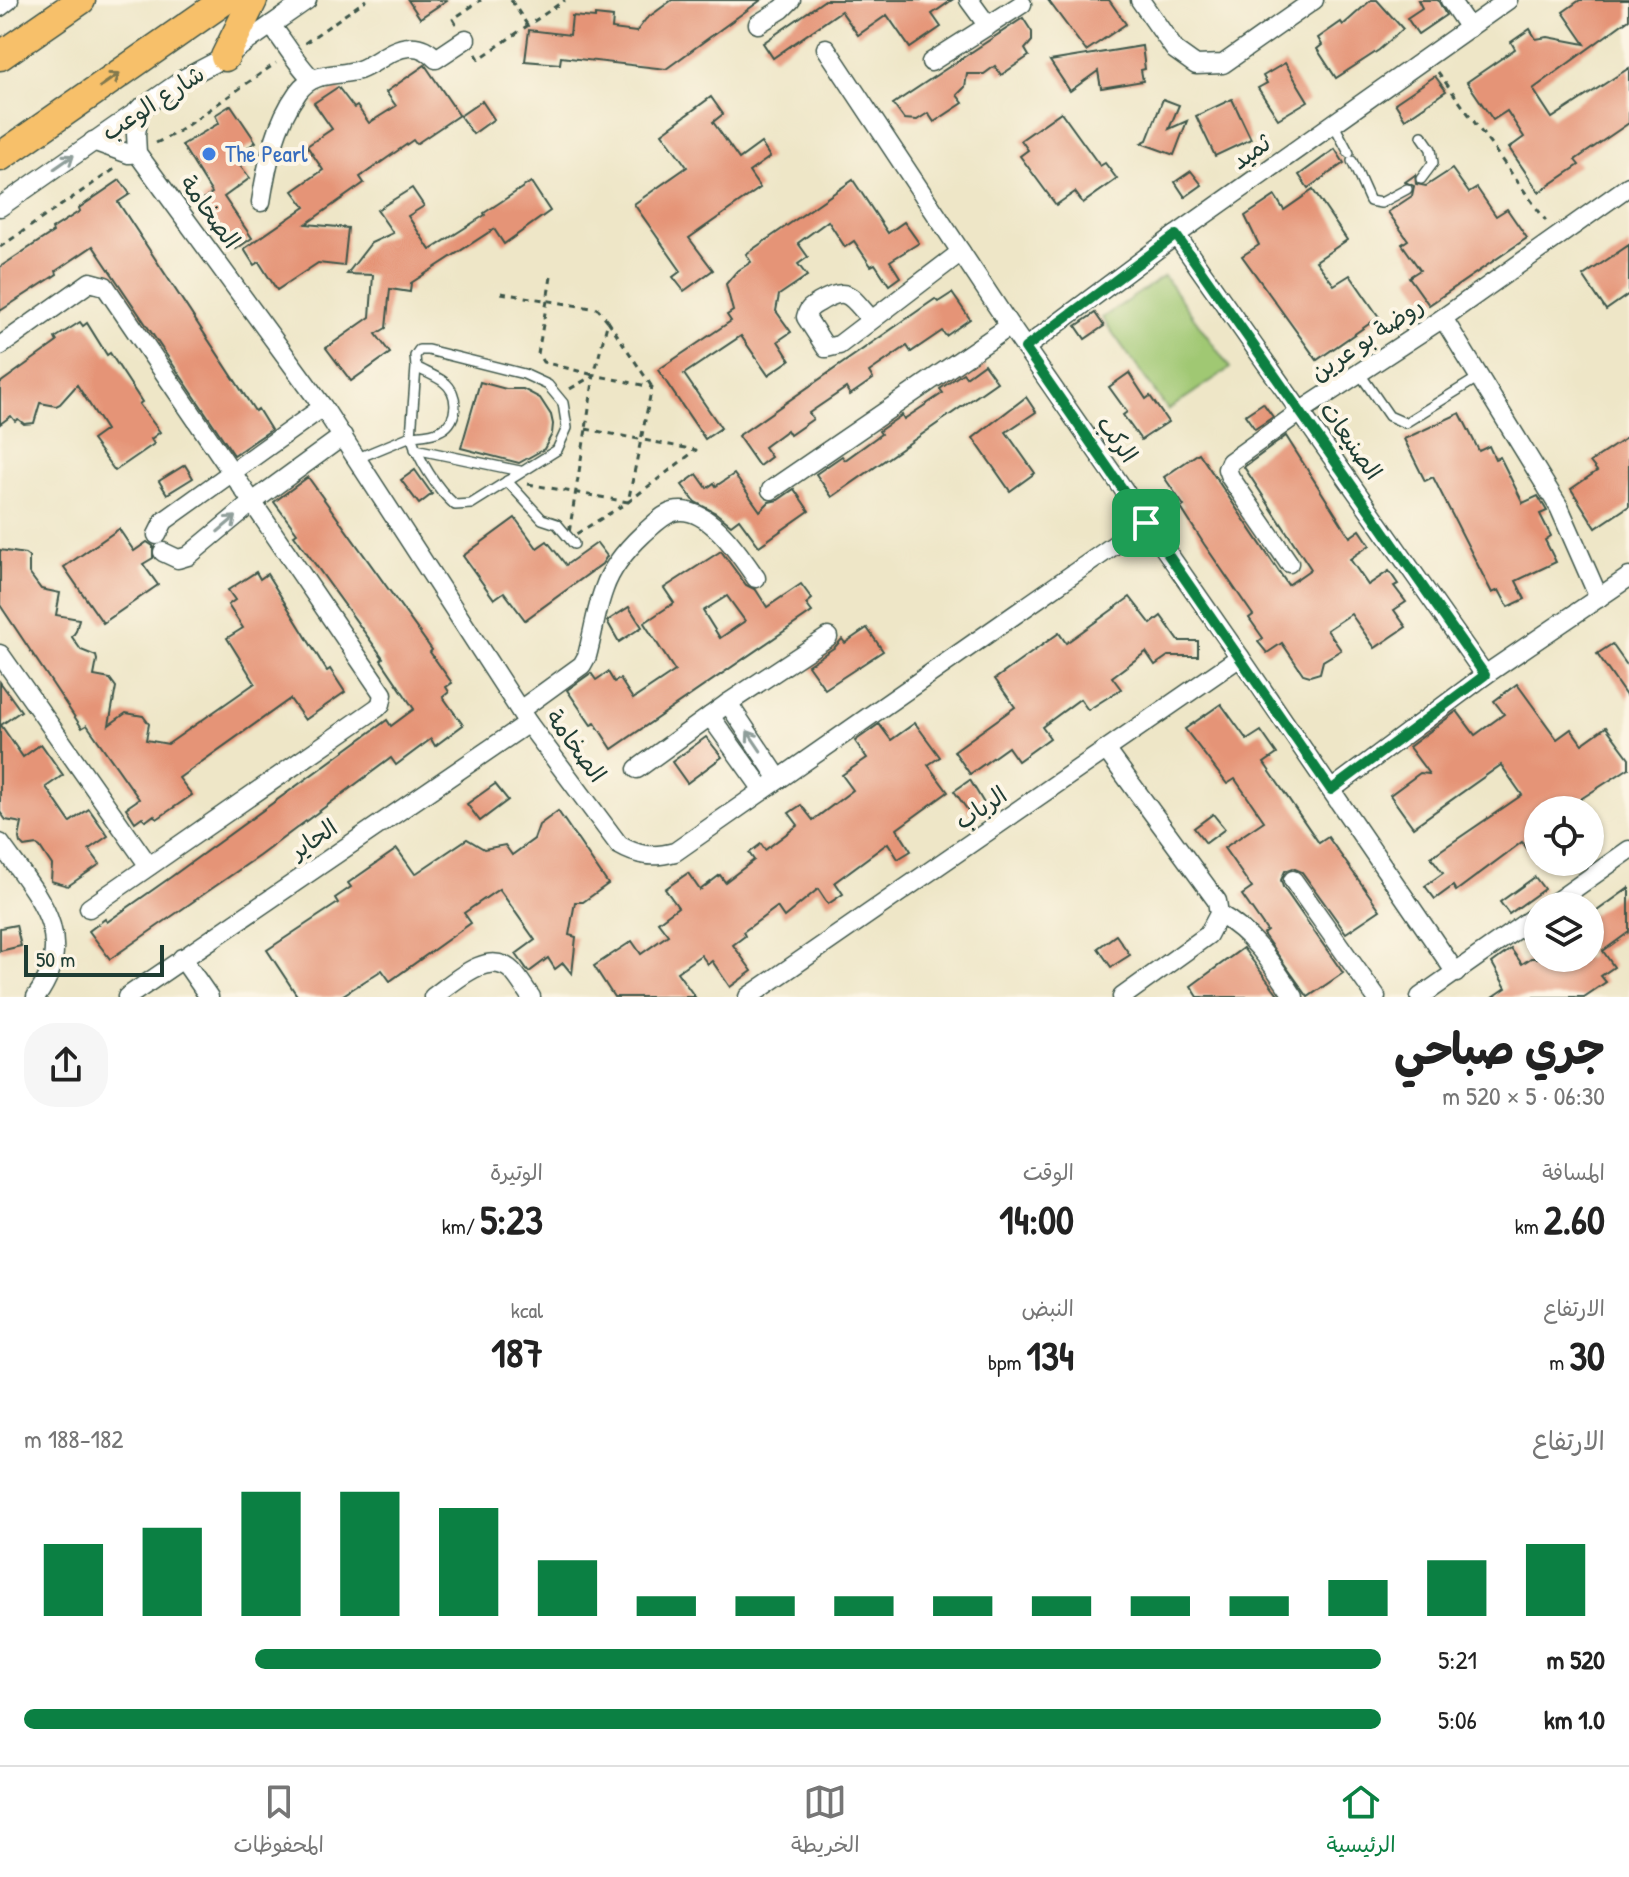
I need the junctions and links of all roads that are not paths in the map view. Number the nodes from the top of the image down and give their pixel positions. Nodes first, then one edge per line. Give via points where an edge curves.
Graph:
1 (9, 0) edge
2 (81, 0) edge
3 (225, 0) edge
4 (253, 0) edge
5 (307, 0) edge
6 (791, 0) edge
7 (969, 0) edge
8 (1140, 0) edge
9 (1314, 0) edge
10 (1450, 0) edge
11 (1508, 0) edge
12 (1022, 4) dead end
13 (0, 7) edge
14 (758, 24) dead end
15 (271, 25) junction
16 (988, 26) junction
17 (1469, 28) junction
18 (466, 39) road end
19 (826, 48) dead end
20 (0, 56) edge
21 (225, 57) junction
22 (931, 62) dead end
23 (312, 79) junction
24 (140, 108) junction
25 (1333, 123) junction
26 (1422, 136) dead end
27 (93, 141) junction
28 (137, 153) junction
29 (0, 157) edge
30 (1421, 179) dead end
31 (1629, 186) edge
32 (1407, 189) dead end
33 (261, 202) dead end
34 (0, 207) edge
35 (1176, 235) junction
36 (961, 252) junction
37 (1443, 318) junction
38 (872, 320) dead end
39 (1010, 326) junction
40 (0, 346) edge
41 (1025, 348) junction
42 (416, 367) junction
43 (1360, 374) junction
44 (1481, 376) junction
45 (323, 407) junction
46 (1301, 411) junction
47 (343, 436) junction
48 (411, 436) junction
49 (415, 449) junction
50 (358, 458) junction
51 (233, 471) junction
52 (520, 471) junction
53 (507, 481) junction
54 (771, 490) dead end
55 (254, 501) junction
56 (1146, 523) junction
57 (571, 541) road end
58 (1289, 563) dead end
59 (1629, 577) edge
60 (756, 578) dead end
61 (1599, 598) junction
62 (828, 637) dead end
63 (0, 654) edge
64 (1240, 657) junction
65 (1485, 675) junction
66 (728, 703) junction
67 (710, 716) junction
68 (524, 717) junction
69 (1107, 751) junction
70 (637, 769) dead end
71 (779, 779) junction
72 (763, 790) junction
73 (1331, 790) junction
74 (0, 843) edge
75 (1629, 850) edge
76 (149, 866) junction
77 (1293, 880) dead end
78 (1570, 892) edge
79 (89, 908) dead end
80 (1219, 914) junction
81 (1524, 924) edge
82 (182, 958) junction
83 (1456, 973) junction
84 (36, 997) edge
85 (127, 997) edge
86 (209, 997) edge
87 (433, 997) edge
88 (531, 997) edge
89 (748, 997) edge
90 (1122, 997) edge
91 (1294, 997) edge
92 (1376, 997) edge
93 (1420, 997) edge

1 - 13 street
2 - 20 main road
29 -> 3 main road, شارع الوعب
4 - 21 main road
5 - 15 street, شارع الوعب
6 - 14 street
7 - 16 street
8 - 9 street via 1175,50 1196,65 1223,64
10 - 17 street
11 - 17 street, ثميد
12 - 16 street
15 - 21 street, شارع الوعب
15 - 23 street
16 - 22 street
17 - 25 street, ثميد
18 - 23 street via 436,59 423,49 406,47 356,71
19 - 36 street, الركب
21 - 24 street, شارع الوعب
23 - 33 street via 296,95 269,154
24 - 27 street, شارع الوعب
24 - 28 street
25 - 32 lane via 1370,201 1381,203
25 - 35 street, ثميد
26 - 30 lane via 1433,163
27 - 28 street
34 -> 27 street, شارع الوعب
28 - 45 street, الصخامة
31 - 37 street, روضة بو عرين
35 - 41 street, ثميد
35 - 46 street, الصنيعات
36 - 38 street
36 - 39 street, الركب
37 - 43 street, روضة بو عرين
37 - 44 street
39 - 41 street, الركب
39 - 54 street
40 - 51 street via 86,285 100,283
41 - 56 street, الركب
42 - 48 lane
42 - 48 lane via 445,383 454,394 455,412 440,432
42 - 52 lane via 419,350 428,350 548,385 563,403 567,428 557,450
43 - 44 lane via 1389,416 1405,423
43 - 46 street, روضة بو عرين
44 - 61 street via 1570,526
45 - 47 street, الصخامة
45 - 51 street
46 - 58 street, روضة بو عرين via 1227,469
46 - 65 street, الصنيعات
47 - 50 street, الصخامة
47 - 55 street
48 - 49 lane
48 - 50 lane
49 - 52 lane
49 - 53 lane via 455,505 471,504
50 - 68 street, الصخامة
51 - 55 street
51 -> 55 street via 164,521 160,544 178,559 188,556
52 - 53 lane
53 - 57 lane
55 - 76 street via 382,688 383,699
56 - 64 street, الركب
56 - 71 street, الصخامة
59 - 61 street
60 - 68 street, الحاير via 714,526 691,513 668,514 618,562 604,589 582,665
61 - 65 street
62 - 66 street
63 - 76 street
64 - 69 street, الرباب
64 - 73 street, الركب
65 - 73 street
66 - 67 street
71 -> 66 street
67 - 70 street
67 - 72 street
68 - 72 street, الصخامة via 619,845 633,853 659,857 675,852
68 - 82 street, الحاير
69 - 80 street via 1217,901
69 - 89 street, الرباب
71 - 72 street, الصخامة
73 - 83 street, الركب
74 - 84 street via 38,896 54,932 54,957
75 - 78 street
76 - 79 street
77 - 92 street
80 - 90 street via 1208,935
80 - 91 street via 1251,937
81 - 83 street
82 - 85 street, الحاير
82 - 86 street
83 - 93 street
87 - 88 street via 481,965 495,962 510,969

